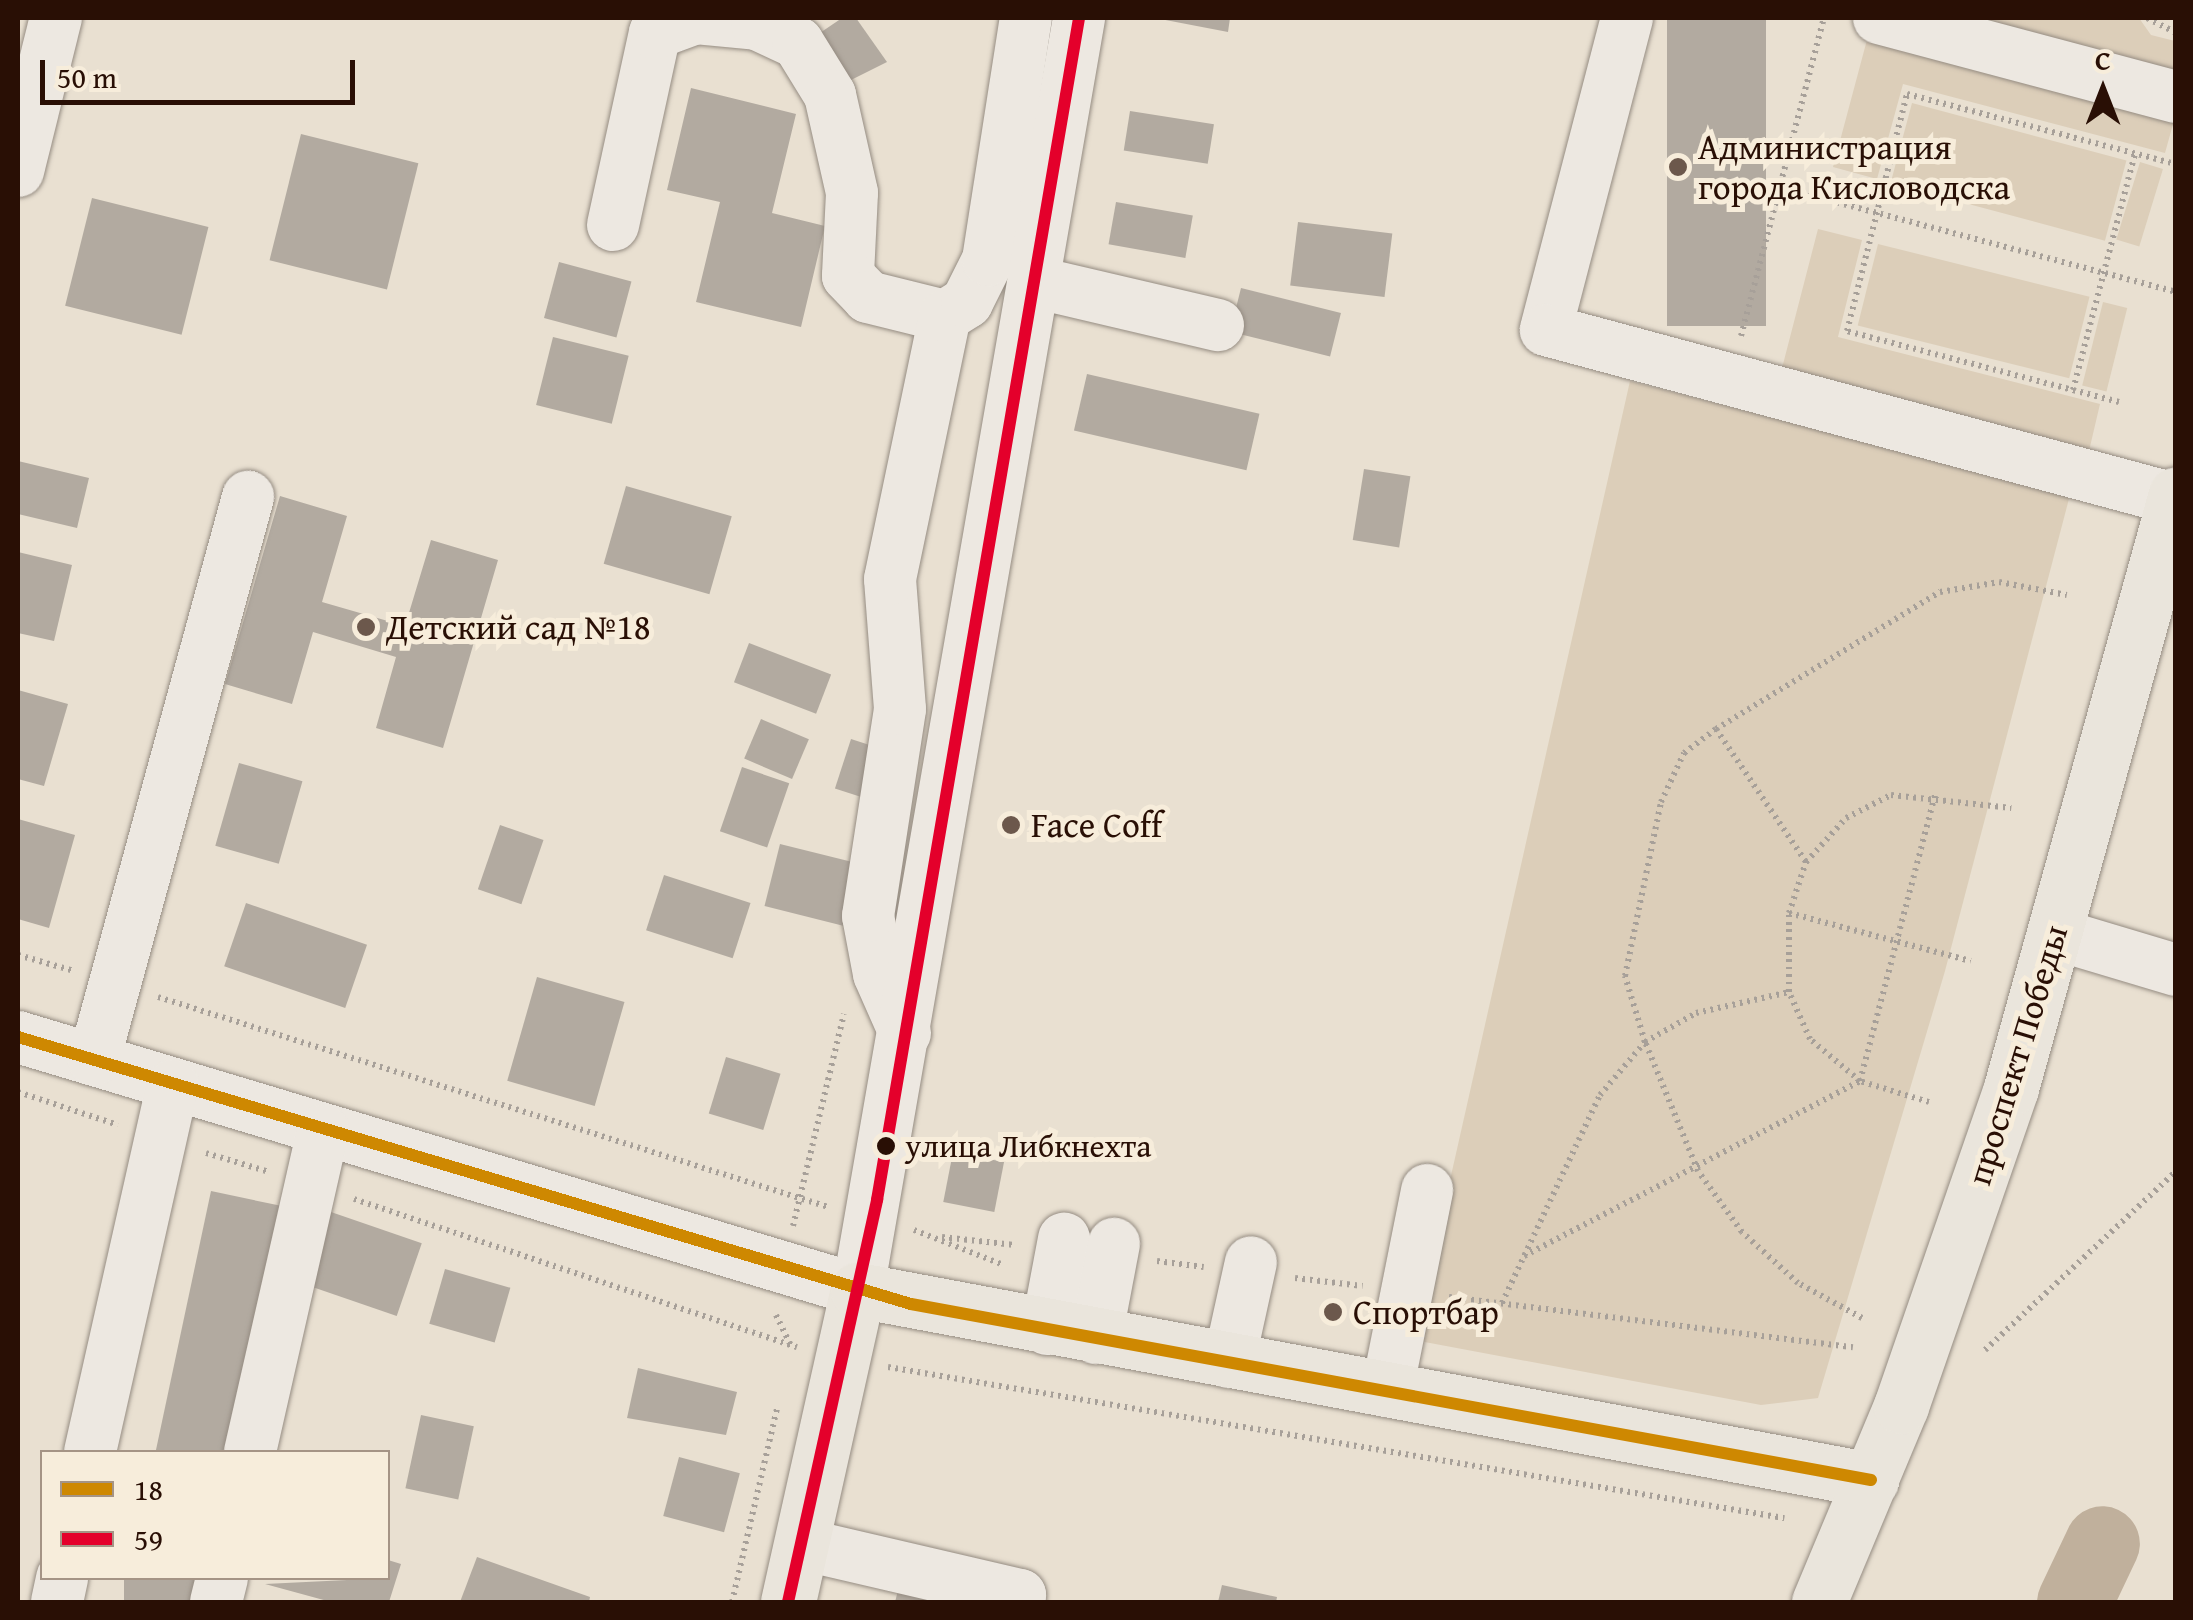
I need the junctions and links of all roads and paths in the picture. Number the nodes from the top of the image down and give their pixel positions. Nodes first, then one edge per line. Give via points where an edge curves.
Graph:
1 (56, 18) edge
2 (1026, 18) edge
3 (1079, 18) edge
4 (1627, 18) edge
5 (1824, 18) edge
6 (1880, 18) edge
7 (2147, 18) edge
8 (2176, 32) edge
9 (2176, 97) edge
10 (2135, 153) junction
11 (2176, 164) edge
12 (18, 171) edge
13 (1779, 187) junction
14 (1876, 213) junction
15 (613, 225) dead end
16 (2104, 273) junction
17 (1034, 282) junction
18 (2176, 292) edge
19 (945, 316) junction
20 (1218, 326) dead end
21 (1729, 380) junction
22 (2072, 390) junction
23 (2118, 402) dead end
24 (2175, 497) edge
25 (248, 498) dead end
26 (2067, 594) dead end
27 (1716, 729) junction
28 (1936, 792) junction
29 (2012, 808) dead end
30 (1806, 862) junction
31 (1789, 913) junction
32 (2056, 934) junction
33 (1897, 941) junction
34 (18, 955) edge
35 (1971, 961) dead end
36 (2176, 970) edge
37 (116, 984) junction
38 (850, 992) dead end
39 (1789, 992) junction
40 (905, 1033) junction
41 (18, 1037) edge
42 (1645, 1042) junction
43 (94, 1060) junction
44 (1860, 1080) junction
45 (173, 1085) junction
46 (18, 1092) edge
47 (1930, 1102) dead end
48 (323, 1130) junction
49 (160, 1138) junction
50 (1698, 1171) junction
51 (2176, 1171) edge
52 (311, 1185) junction
53 (1427, 1190) dead end
54 (799, 1198) junction
55 (840, 1211) dead end
56 (942, 1236) dead end
57 (1064, 1243) joint
58 (788, 1246) dead end
59 (1524, 1256) junction
60 (1251, 1262) dead end
61 (858, 1290) junction
62 (1462, 1298) dead end
63 (1502, 1303) junction
64 (774, 1310) dead end
65 (1862, 1318) dead end
66 (1072, 1333) junction
67 (792, 1346) junction
68 (1853, 1347) dead end
69 (1985, 1350) dead end
70 (813, 1351) dead end
71 (1229, 1362) junction
72 (788, 1364) dead end
73 (875, 1364) dead end
74 (1386, 1391) junction
75 (779, 1401) dead end
76 (90, 1450) edge
77 (250, 1450) edge
78 (1871, 1480) junction
79 (1784, 1518) dead end
80 (801, 1544) junction
81 (732, 1602) edge
82 (788, 1602) edge
83 (1018, 1602) edge
84 (1819, 1602) edge

1 - 12 street
2 - 19 street via 988,260 968,302
3 - 17 street
4 - 21 street via 1546,330
5 - 13 path
6 - 9 street
7 - 8 path
10 - 11 path
10 - 14 path via 1907,94
10 - 16 path
13 - 14 path
13 - 21 path
14 - 16 path
14 - 22 path via 1847,331
15 - 19 street via 654,33 696,18 757,24 798,43 830,95 852,193 848,276 868,297
16 - 18 path
16 - 22 path
17 - 20 street
17 - 40 street
19 - 40 street via 890,578 900,708 868,916 879,974
21 - 24 street
22 - 23 path
24 - 32 main road, проспект Победы
25 - 37 street
26 - 27 path via 1999,582 1940,592
27 - 30 path
27 - 42 path via 1684,753 1660,802 1646,899 1629,938 1625,976
28 - 29 path
28 - 30 path via 1891,794 1846,818
28 - 33 path
30 - 31 path
31 - 33 path
31 - 39 path
32 - 36 street
32 - 78 main road, проспект Победы
33 - 35 path
33 - 44 path
34 - 37 path
37 - 43 street
37 - 54 path
38 - 54 path
39 - 42 path via 1696,1014
39 - 44 path via 1810,1039
40 - 61 street
41 - 43 street
42 - 50 path
42 - 59 path via 1600,1094
43 - 45 street
44 - 47 path
44 - 50 path
45 - 48 street
45 - 49 street
46 - 49 path
48 - 52 street
48 - 61 street
49 - 52 path
49 - 76 street
50 - 59 path
50 - 65 path via 1742,1232 1798,1283
51 - 69 path
52 - 67 path
52 - 77 street
53 - 74 street
54 - 55 path
54 - 58 path
56 - 57 path
57 - 66 street
59 - 63 path
60 - 71 street
61 - 66 main road
61 - 80 main road
62 - 63 path
63 - 68 path
64 - 67 path
66 - 71 main road
67 - 70 path
67 - 72 path
71 - 74 main road
73 - 79 path
74 - 78 main road
75 - 81 path
78 - 84 main road, проспект Победы
80 - 82 main road
80 - 83 street via 1020,1595

